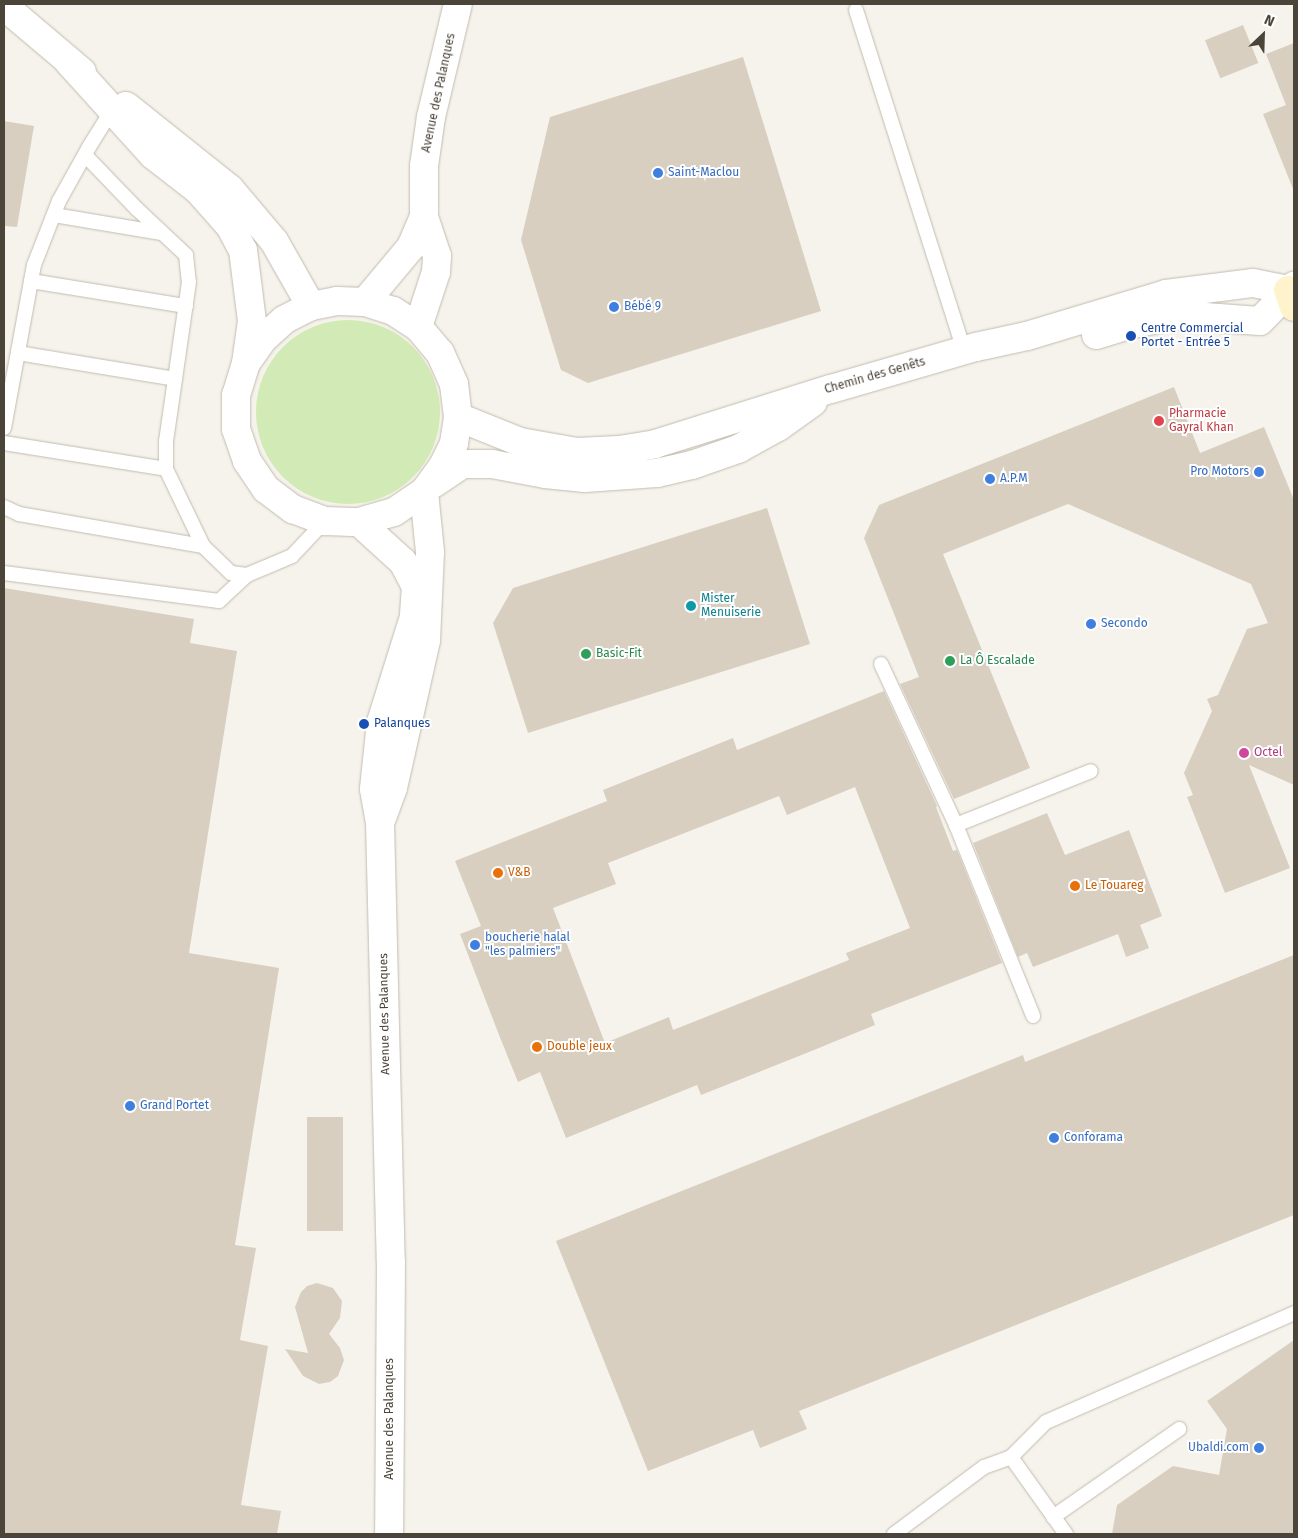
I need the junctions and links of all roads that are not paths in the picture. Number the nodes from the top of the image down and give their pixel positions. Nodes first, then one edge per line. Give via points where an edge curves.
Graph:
1 (458, 4) edge
2 (4, 6) edge
3 (856, 10) dead end
4 (118, 107) junction
5 (85, 156) junction
6 (54, 215) junction
7 (424, 217) junction
8 (162, 233) junction
9 (31, 281) junction
10 (1292, 295) edge
11 (364, 302) junction
12 (186, 306) junction
13 (311, 306) junction
14 (418, 327) junction
15 (1027, 336) junction
16 (964, 350) junction
17 (18, 353) junction
18 (246, 363) junction
19 (175, 379) junction
20 (831, 389) junction
21 (458, 417) junction
22 (4, 428) edge
23 (4, 442) edge
24 (166, 469) junction
25 (426, 490) junction
26 (4, 507) edge
27 (325, 521) junction
28 (359, 522) junction
29 (203, 546) junction
30 (4, 573) edge
31 (247, 575) junction
32 (882, 664) dead end
33 (1091, 771) dead end
34 (380, 822) junction
35 (956, 825) junction
36 (1033, 1016) dead end
37 (1294, 1314) edge
38 (1179, 1428) dead end
39 (1011, 1457) junction
40 (1054, 1517) junction
41 (389, 1534) edge
42 (894, 1534) edge
43 (1066, 1534) edge

1 - 7 street, Avenue des Palanques via 431,117 424,166
2 - 4 street
3 - 16 lane
4 - 5 lane
4 - 13 street via 230,189 274,241
4 - 18 street via 153,155 198,190 230,226 243,250 252,321
5 - 6 lane
5 - 8 lane
6 - 8 lane
6 - 9 lane
7 - 11 street via 411,247
7 - 14 street, Avenue des Palanques via 437,256 436,272
8 - 12 lane via 186,255 190,282
9 - 12 lane
9 - 17 lane
10 - 15 street, Chemin des Genêts via 1253,283 1166,294
10 - 15 street via 1260,321 1178,315 1065,344
11 - 13 street via 337,301
11 - 14 street via 393,311
12 - 19 lane
13 - 18 street via 284,320 262,339
14 - 21 street via 440,353 454,384
15 - 16 street, Chemin des Genêts
16 - 20 street, Chemin des Genêts
17 - 19 lane
17 - 22 lane
18 - 27 street via 236,395 236,429 247,461 266,489 293,509
19 - 24 lane via 166,441
20 - 21 street, Chemin des Genêts via 655,444 619,450 577,452 520,442
20 - 25 street via 778,427 738,449 692,465 657,473 585,478 492,464 463,464
21 - 25 street via 454,442 443,466
23 - 24 lane
24 - 29 lane
25 - 28 street via 394,512
25 - 34 street via 430,552 426,640 393,788
26 - 29 lane via 19,514
27 - 28 street
27 - 31 lane via 292,556
28 - 34 street, Avenue des Palanques via 403,562 416,586 414,617 381,722 374,788
29 - 31 lane via 231,573
30 - 31 lane via 219,602
32 - 35 lane
33 - 35 lane
34 - 41 street, Avenue des Palanques via 391,1262
35 - 36 lane
37 - 39 lane via 1046,1422
38 - 40 lane
39 - 40 lane
39 - 42 lane via 984,1467
40 - 43 lane

